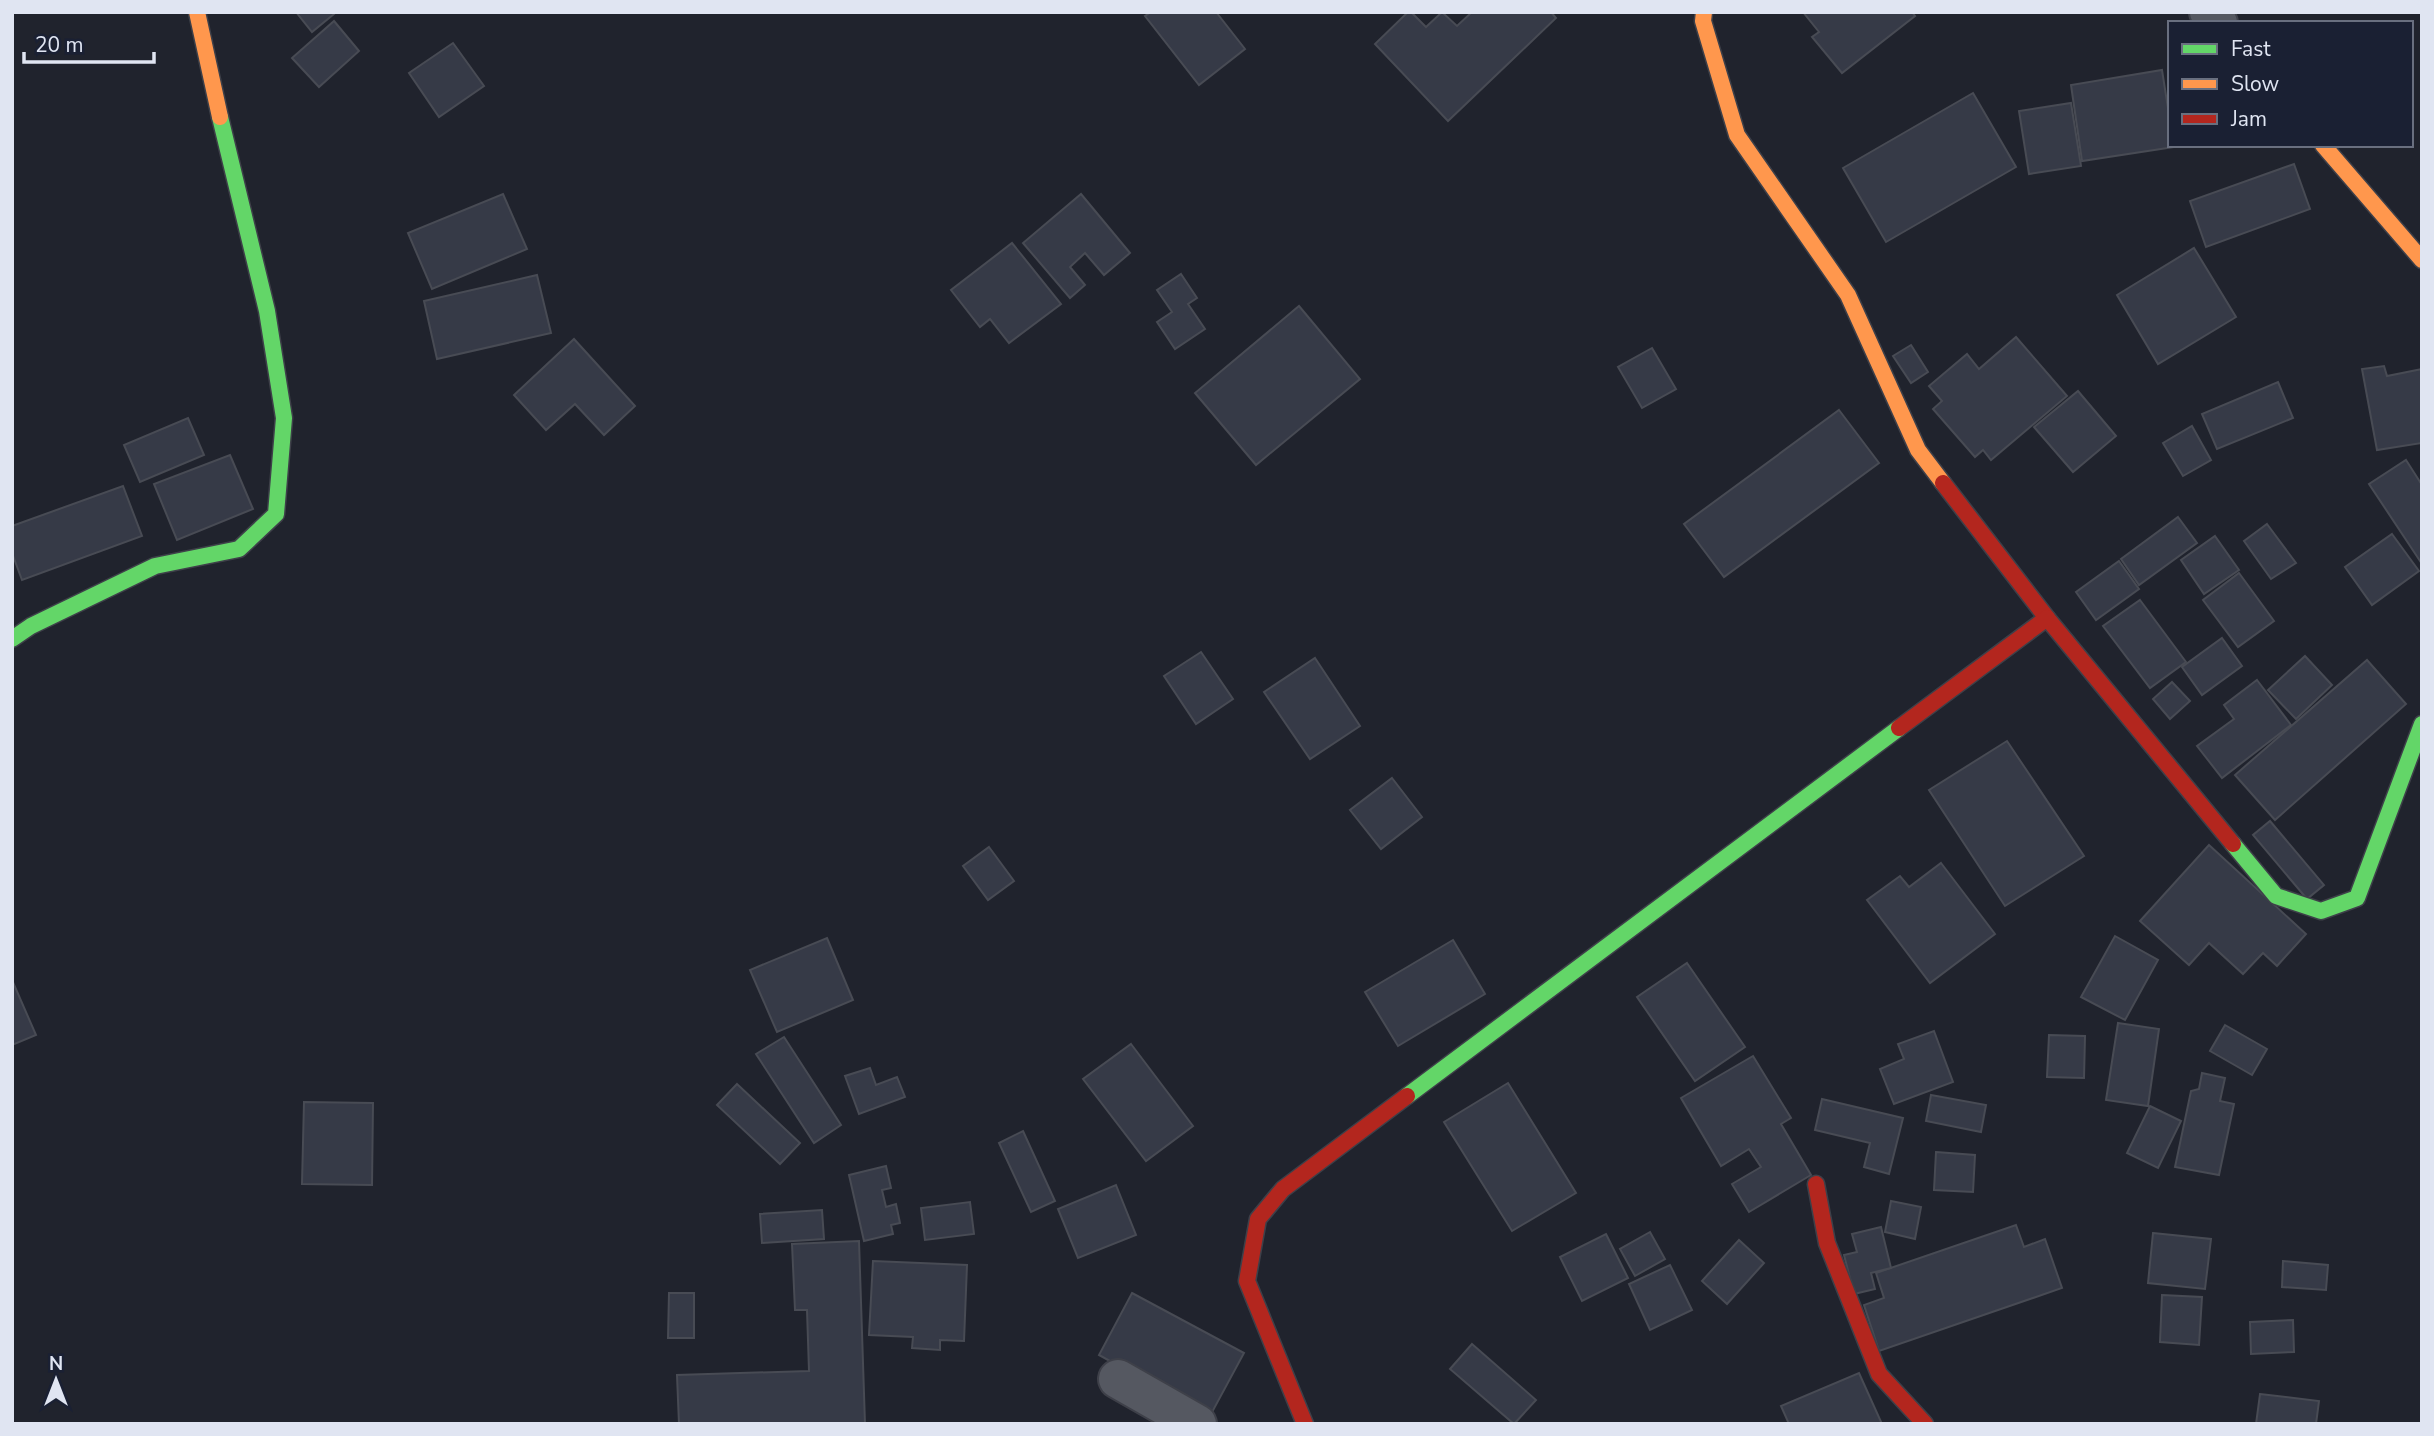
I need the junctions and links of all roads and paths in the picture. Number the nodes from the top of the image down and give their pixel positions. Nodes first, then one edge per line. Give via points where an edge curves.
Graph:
1 (197, 12) edge
2 (1704, 12) edge
3 (2325, 147) edge
4 (2422, 260) edge
5 (2046, 618) junction
6 (12, 639) edge
7 (2422, 724) edge
8 (1816, 1185) dead end
9 (1118, 1379) dead end
10 (1197, 1424) edge
11 (1305, 1424) edge
12 (1925, 1424) edge

1 - 6 street via 267,311 284,418 276,514 239,548 155,566
2 - 5 street via 1737,135 1848,295 1919,450
3 - 4 street
5 - 7 street via 2276,896 2321,911 2357,898
5 - 11 street via 1283,1189 1258,1219 1247,1281
8 - 12 street via 1827,1243 1879,1374
9 - 10 street

